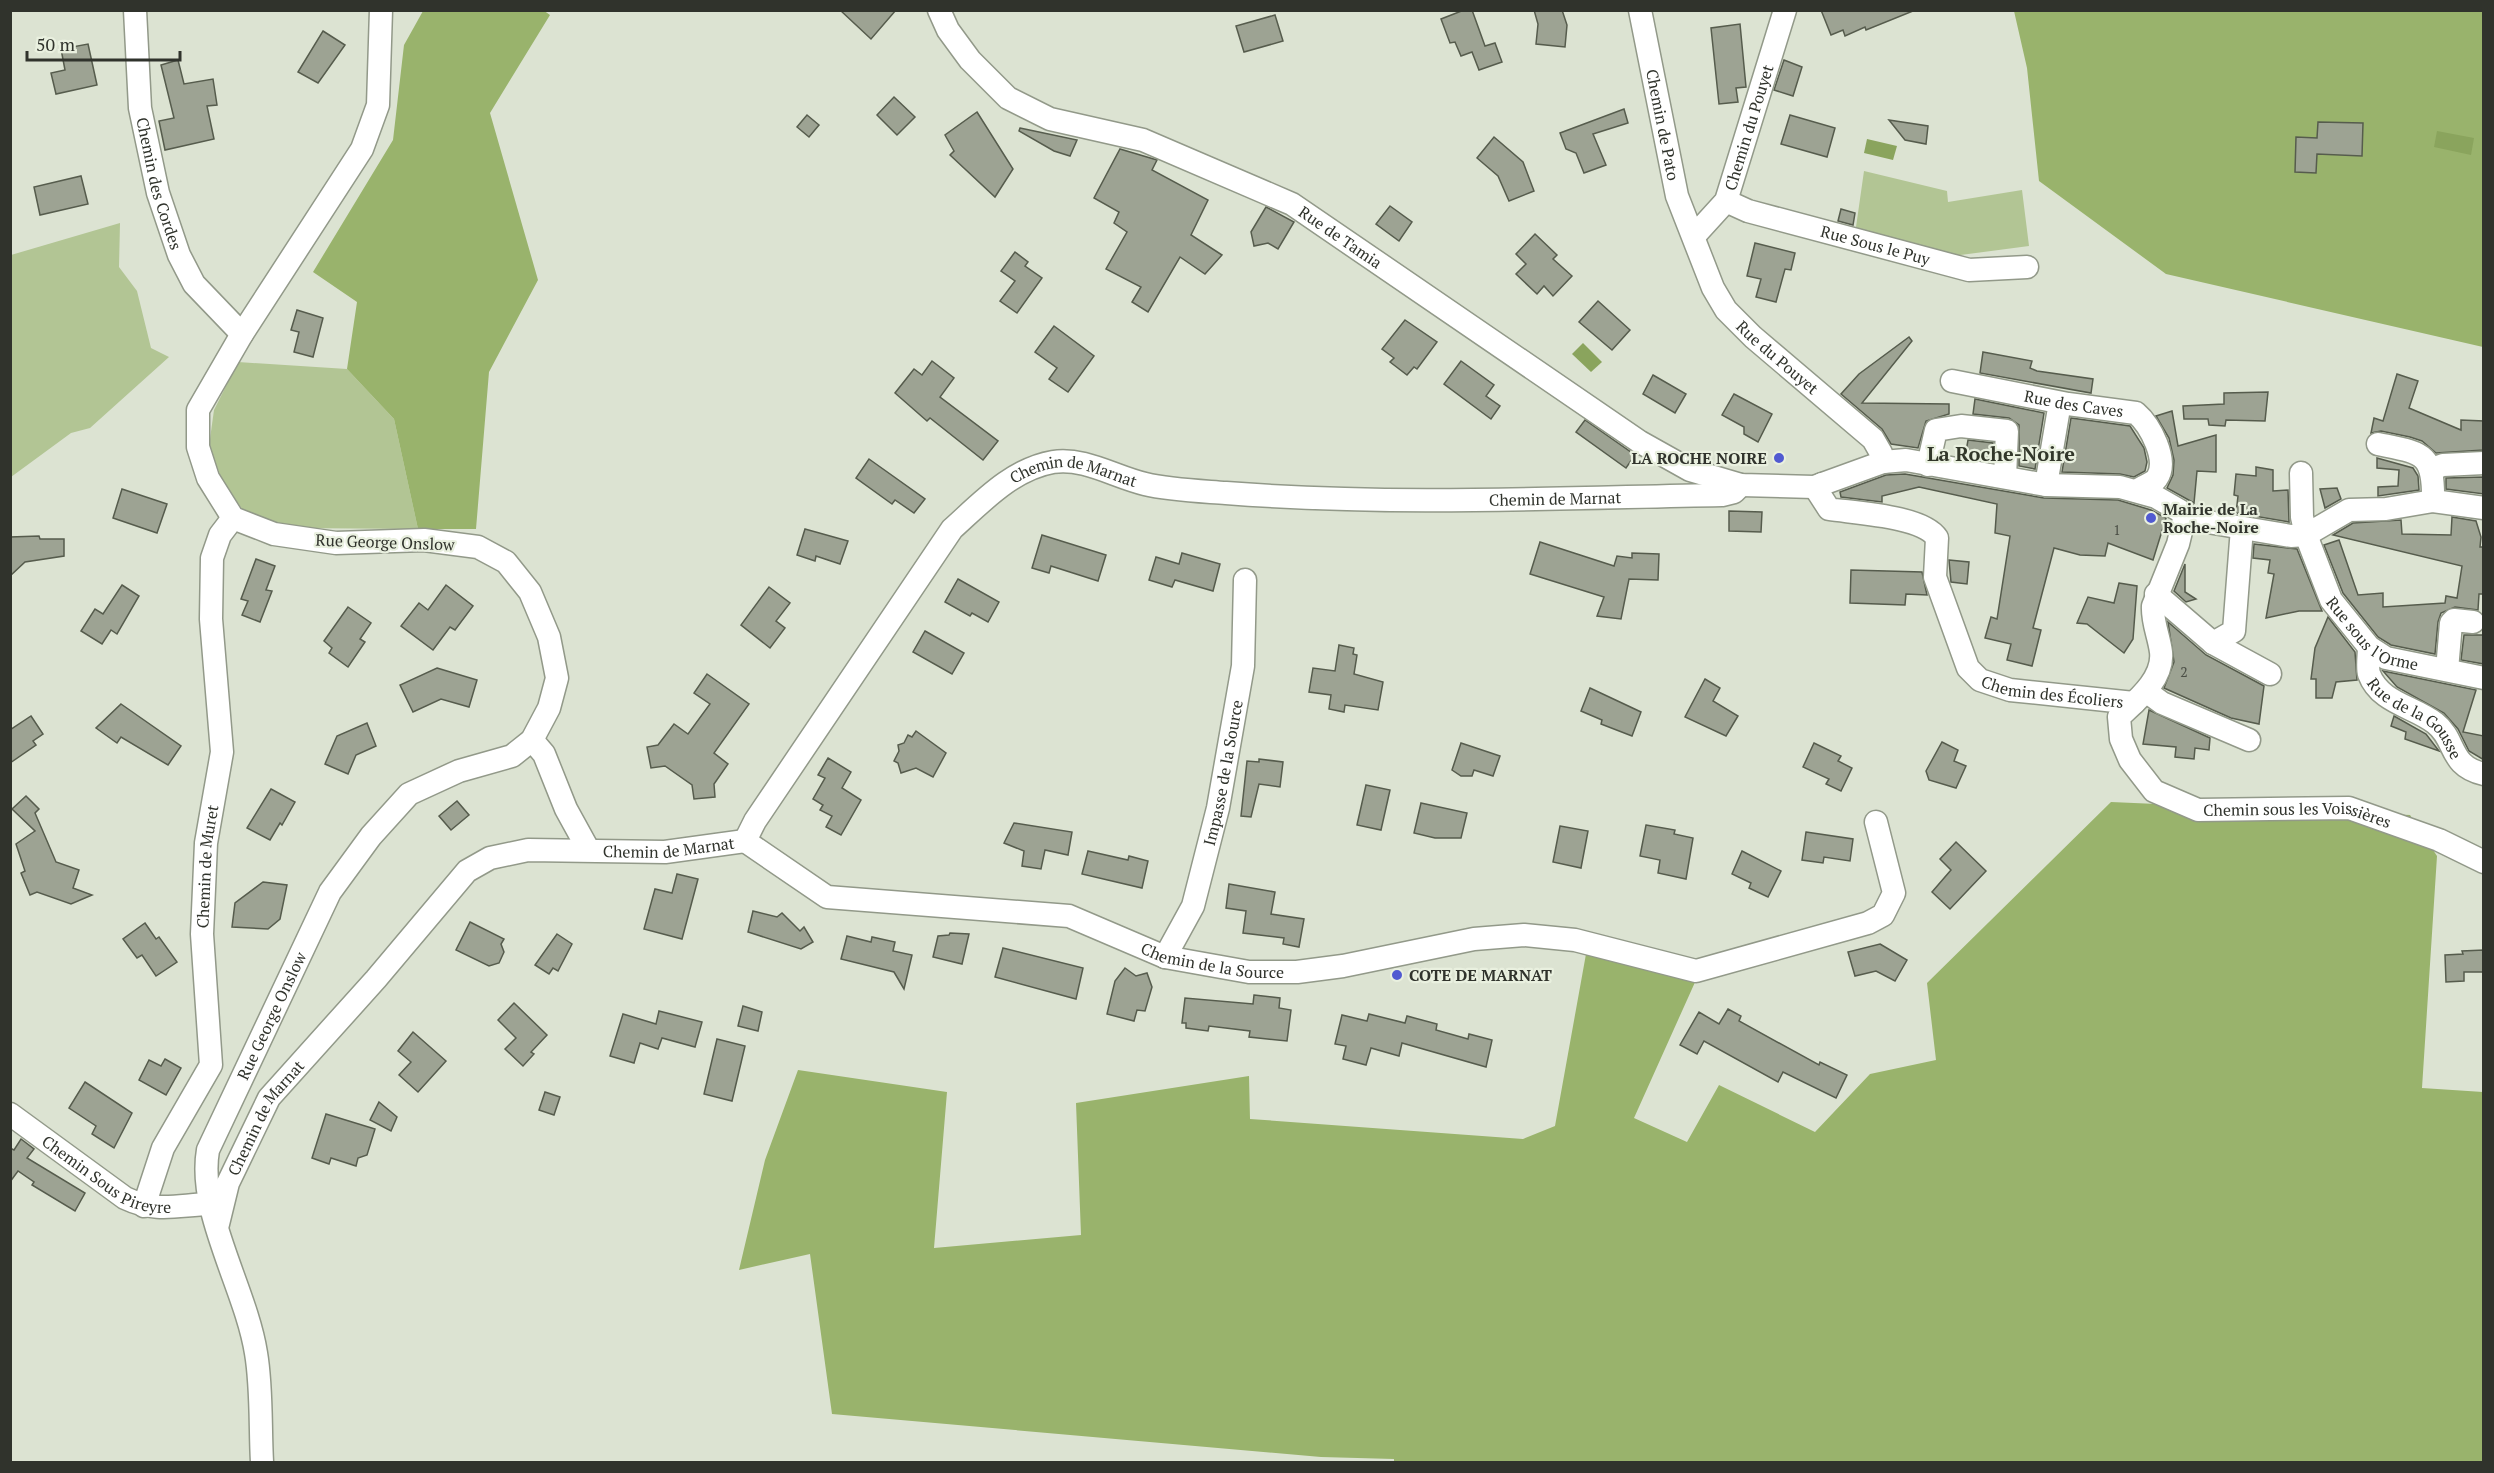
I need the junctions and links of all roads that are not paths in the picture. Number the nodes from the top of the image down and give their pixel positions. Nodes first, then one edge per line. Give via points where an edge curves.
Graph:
1 (135, 10) edge
2 (381, 10) edge
3 (939, 10) edge
4 (1640, 10) edge
5 (1785, 10) edge
6 (1726, 201) junction
7 (1695, 235) junction
8 (2027, 267) dead end
9 (242, 334) junction
10 (1953, 381) dead end
11 (2058, 414) dead end
12 (2378, 444) dead end
13 (1883, 462) junction
14 (2484, 463) edge
15 (1929, 465) junction
16 (2432, 469) junction
17 (2301, 473) dead end
18 (2005, 477) junction
19 (1822, 484) junction
20 (1741, 485) junction
21 (2046, 485) junction
22 (2137, 491) junction
23 (2433, 501) junction
24 (2484, 508) edge
25 (2185, 515) junction
26 (233, 518) junction
27 (2242, 528) junction
28 (2306, 535) junction
29 (1245, 580) dead end
30 (2156, 594) junction
31 (2473, 622) dead end
32 (2213, 643) junction
33 (2369, 647) junction
34 (2447, 670) junction
35 (2270, 674) dead end
36 (2484, 678) edge
37 (2134, 704) junction
38 (532, 740) junction
39 (2249, 740) dead end
40 (2484, 774) edge
41 (1876, 822) dead end
42 (745, 841) junction
43 (588, 849) junction
44 (2484, 862) edge
45 (1166, 957) junction
46 (10, 1114) edge
47 (210, 1204) junction
48 (144, 1206) junction
49 (218, 1226) junction
50 (262, 1462) edge

1 - 9 street, Chemin des Cordes via 140,108 158,193 179,255 194,284
2 - 9 street via 378,105 362,149
3 - 20 street, Rue de Tamia via 970,60 1008,98 1050,119 1143,140 1292,204 1640,442 1690,470
4 - 7 street, Chemin de Pato via 1677,195
5 - 6 street, Chemin du Pouyet
6 - 7 street, Chemin du Pouyet
6 - 8 street, Rue Sous le Puy via 1748,211 1959,268
7 - 13 street, Rue du Pouyet via 1713,288 1726,310 1873,439
9 - 26 street via 198,410 198,447 208,478
10 - 22 street, Rue des Caves via 2136,413 2143,419 2161,457 2156,480
11 - 21 street
12 - 16 street via 2410,451
13 - 15 street via 1906,460
13 - 19 street
14 - 16 street
15 - 18 street
15 - 18 street via 1936,430 1961,426 2007,431
16 - 23 street
17 - 28 street, Rue sous l'Orme
18 - 21 street
19 - 20 street
19 - 37 street, Chemin des Écoliers via 1818,492 1829,509 1916,523 1934,532 1935,577 1968,668 1980,680 2010,690
20 - 42 street, Chemin de Marnat via 1722,495 1337,498 1225,493 1145,484 1078,462 1053,462 1026,470 995,490 952,529 754,821
21 - 22 street
22 - 25 street via 2156,497
23 - 24 street
23 - 28 street via 2349,510
25 - 27 street
25 - 30 street via 2178,544
26 - 38 street, Rue George Onslow via 274,534 336,543 424,540 478,547 506,562 530,592 549,638 557,678 549,708
26 - 48 street, Chemin de Muret via 220,535 212,558 211,619 222,752 206,843 202,934 211,1065 163,1148
27 - 28 street
27 - 32 street via 2234,631
28 - 33 street, Rue sous l'Orme via 2331,600
29 - 45 street, Impasse de la Source via 1242,666 1218,808 1193,906
30 - 32 street
30 - 37 street via 2152,616 2162,654
31 - 34 street via 2451,623
32 - 35 street
33 - 34 street, Rue sous l'Orme via 2386,658
33 - 40 street, Rue de la Gousse via 2369,674 2386,697 2436,723 2454,757 2473,772
34 - 36 street, Rue sous l'Orme
37 - 39 street via 2162,703
37 - 44 street, Chemin sous les Voissières via 2121,739 2130,760 2154,791 2198,810 2349,808 2439,840
38 - 43 street, Chemin de Marnat via 544,754 566,809
38 - 47 street, Rue George Onslow via 512,756 459,771 409,794 371,836 330,892 208,1150 205,1167
41 - 45 street, Chemin de la Source via 1894,893 1883,915 1868,923 1696,971 1575,940 1524,935 1474,939 1297,972 1249,972
42 - 43 street, Chemin de Marnat via 665,852
42 - 45 street, Chemin de la Source via 826,897 1069,916
43 - 49 street, Chemin de Marnat via 528,850 490,858 467,871 269,1098 228,1183
46 - 48 street, Chemin Sous Pireyre via 125,1198
47 - 48 street, Chemin Sous Pireyre via 160,1209
47 - 49 street, Rue George Onslow
49 - 50 street, Rue George Onslow via 246,1309 256,1354

